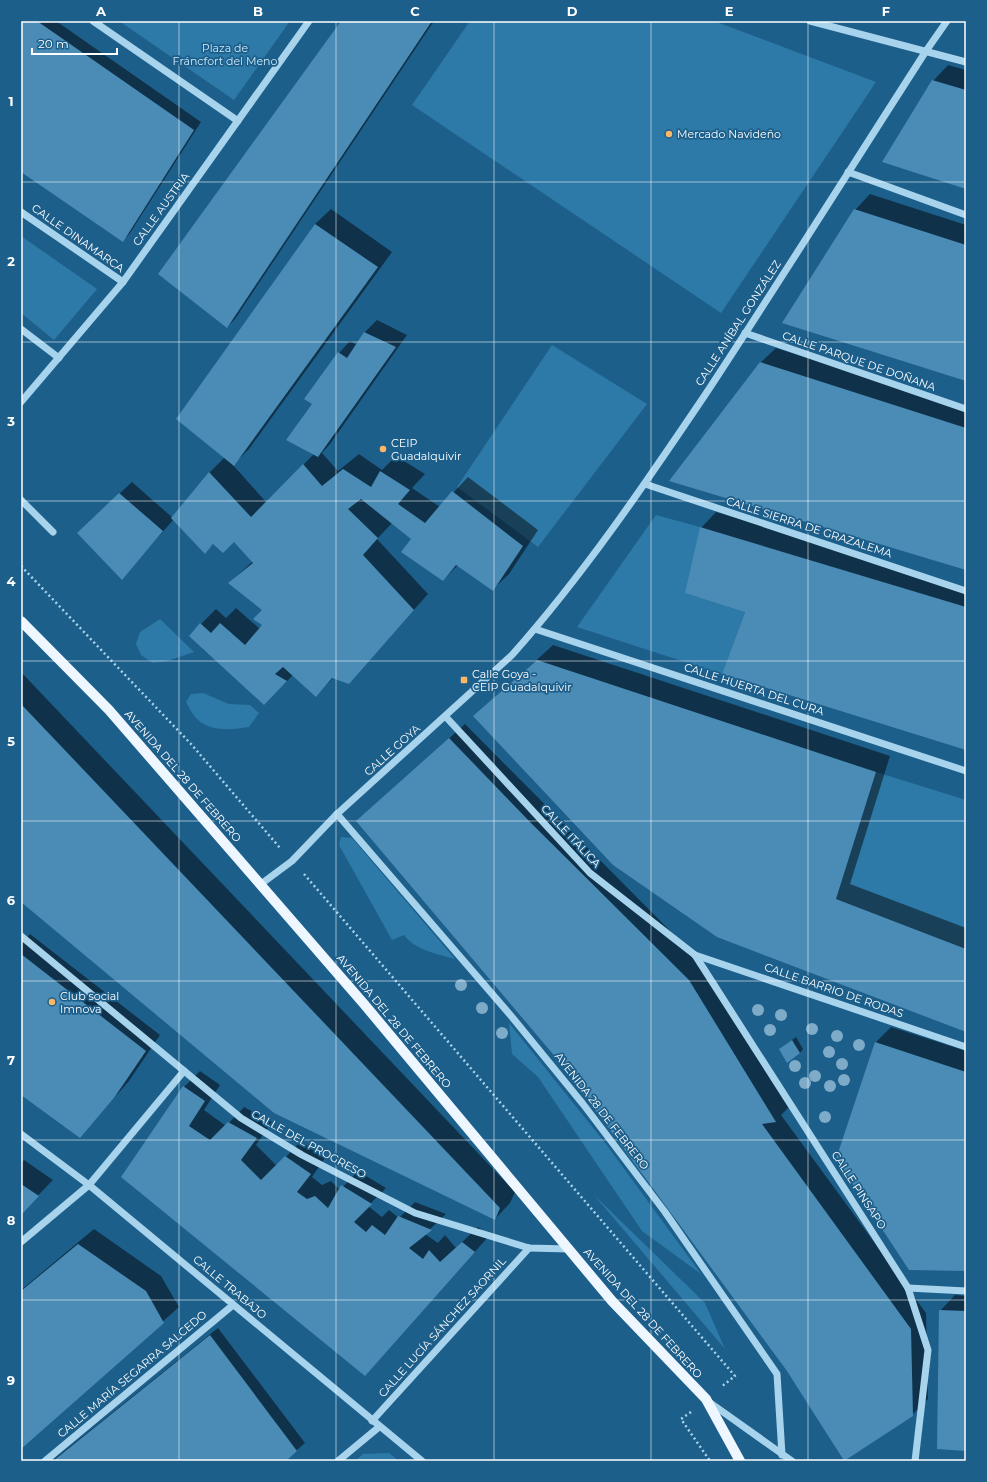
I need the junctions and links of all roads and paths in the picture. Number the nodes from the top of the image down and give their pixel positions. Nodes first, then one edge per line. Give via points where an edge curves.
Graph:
1 (93, 21) edge
2 (309, 21) edge
3 (810, 21) edge
4 (947, 21) edge
5 (926, 51) junction
6 (966, 62) edge
7 (238, 121) junction
8 (848, 172) junction
9 (21, 212) edge
10 (966, 215) edge
11 (123, 282) junction
12 (21, 329) edge
13 (745, 333) junction
14 (59, 358) junction
15 (21, 402) edge
16 (966, 409) edge
17 (645, 484) junction
18 (21, 500) edge
19 (53, 532) dead end
20 (21, 566) edge
21 (966, 591) edge
22 (21, 621) edge
23 (535, 629) junction
24 (446, 717) junction
25 (966, 771) edge
26 (338, 814) junction
27 (292, 861) junction
28 (261, 884) junction
29 (21, 936) edge
30 (695, 955) junction
31 (966, 1047) edge
32 (184, 1071) junction
33 (21, 1134) edge
34 (89, 1185) junction
35 (21, 1242) edge
36 (529, 1248) junction
37 (569, 1249) junction
38 (908, 1288) junction
39 (966, 1291) edge
40 (233, 1305) junction
41 (706, 1400) junction
42 (372, 1421) junction
43 (379, 1427) junction
44 (734, 1449) junction
45 (782, 1455) junction
46 (45, 1461) edge
47 (338, 1461) edge
48 (422, 1461) edge
49 (710, 1461) edge
50 (736, 1461) edge
51 (740, 1461) edge
52 (792, 1461) edge
53 (915, 1461) edge

1 - 7 street
2 - 7 street, CALLE AUSTRIA
3 - 5 street
4 - 5 street, CALLE ANÍBAL GONZÁLEZ
5 - 6 street
5 - 8 street, CALLE ANÍBAL GONZÁLEZ
7 - 11 street, CALLE AUSTRIA
8 - 10 street
8 - 13 street, CALLE ANÍBAL GONZÁLEZ
9 - 11 street, CALLE DINAMARCA
11 - 14 street, CALLE AUSTRIA
12 - 14 street
13 - 16 street, CALLE PARQUE DE DOÑANA
13 - 17 street, CALLE ANÍBAL GONZÁLEZ
14 - 15 street, CALLE AUSTRIA
17 - 21 street, CALLE SIERRA DE GRAZALEMA
17 - 23 street, CALLE ANÍBAL GONZÁLEZ
18 - 19 street
20 - 27 path via 191,744
22 - 28 main road, AVENIDA DEL 28 DE FEBRERO via 109,710
23 - 24 street, CALLE GOYA via 512,655
23 - 25 street, CALLE HUERTA DEL CURA
24 - 26 street, CALLE GOYA
24 - 30 street, CALLE ITÁLICA via 590,873
26 - 27 street, CALLE GOYA
26 - 45 street, AVENIDA 28 DE FEBRERO via 512,1017 583,1104 665,1212 777,1374
27 - 28 street, CALLE GOYA
27 - 41 path via 735,1376
28 - 37 main road, AVENIDA DEL 28 DE FEBRERO
29 - 32 street, CALLE DEL PROGRESO
30 - 31 street, CALLE BARRIO DE RODAS
30 - 38 street, CALLE PINSAPO
32 - 34 street
32 - 36 street, CALLE DEL PROGRESO via 241,1118 302,1155 408,1210
33 - 34 street, CALLE TRABAJO
34 - 35 street
34 - 40 street, CALLE TRABAJO
36 - 37 street, CALLE DEL PROGRESO
36 - 42 street, CALLE LUCÍA SÁNCHEZ SAORNIL
37 - 41 main road, AVENIDA DEL 28 DE FEBRERO via 612,1301
38 - 39 street
38 - 53 street, CALLE PINSAPO via 928,1350
40 - 42 street, CALLE TRABAJO
40 - 46 street, CALLE MARÍA SEGARRA SALCEDO
41 - 44 main road, AVENIDA DEL 28 DE FEBRERO
41 - 45 street
41 - 49 path via 681,1419
42 - 43 street, CALLE TRABAJO
43 - 47 street
43 - 48 street, CALLE TRABAJO
44 - 50 main road
44 - 51 main road
45 - 52 street

